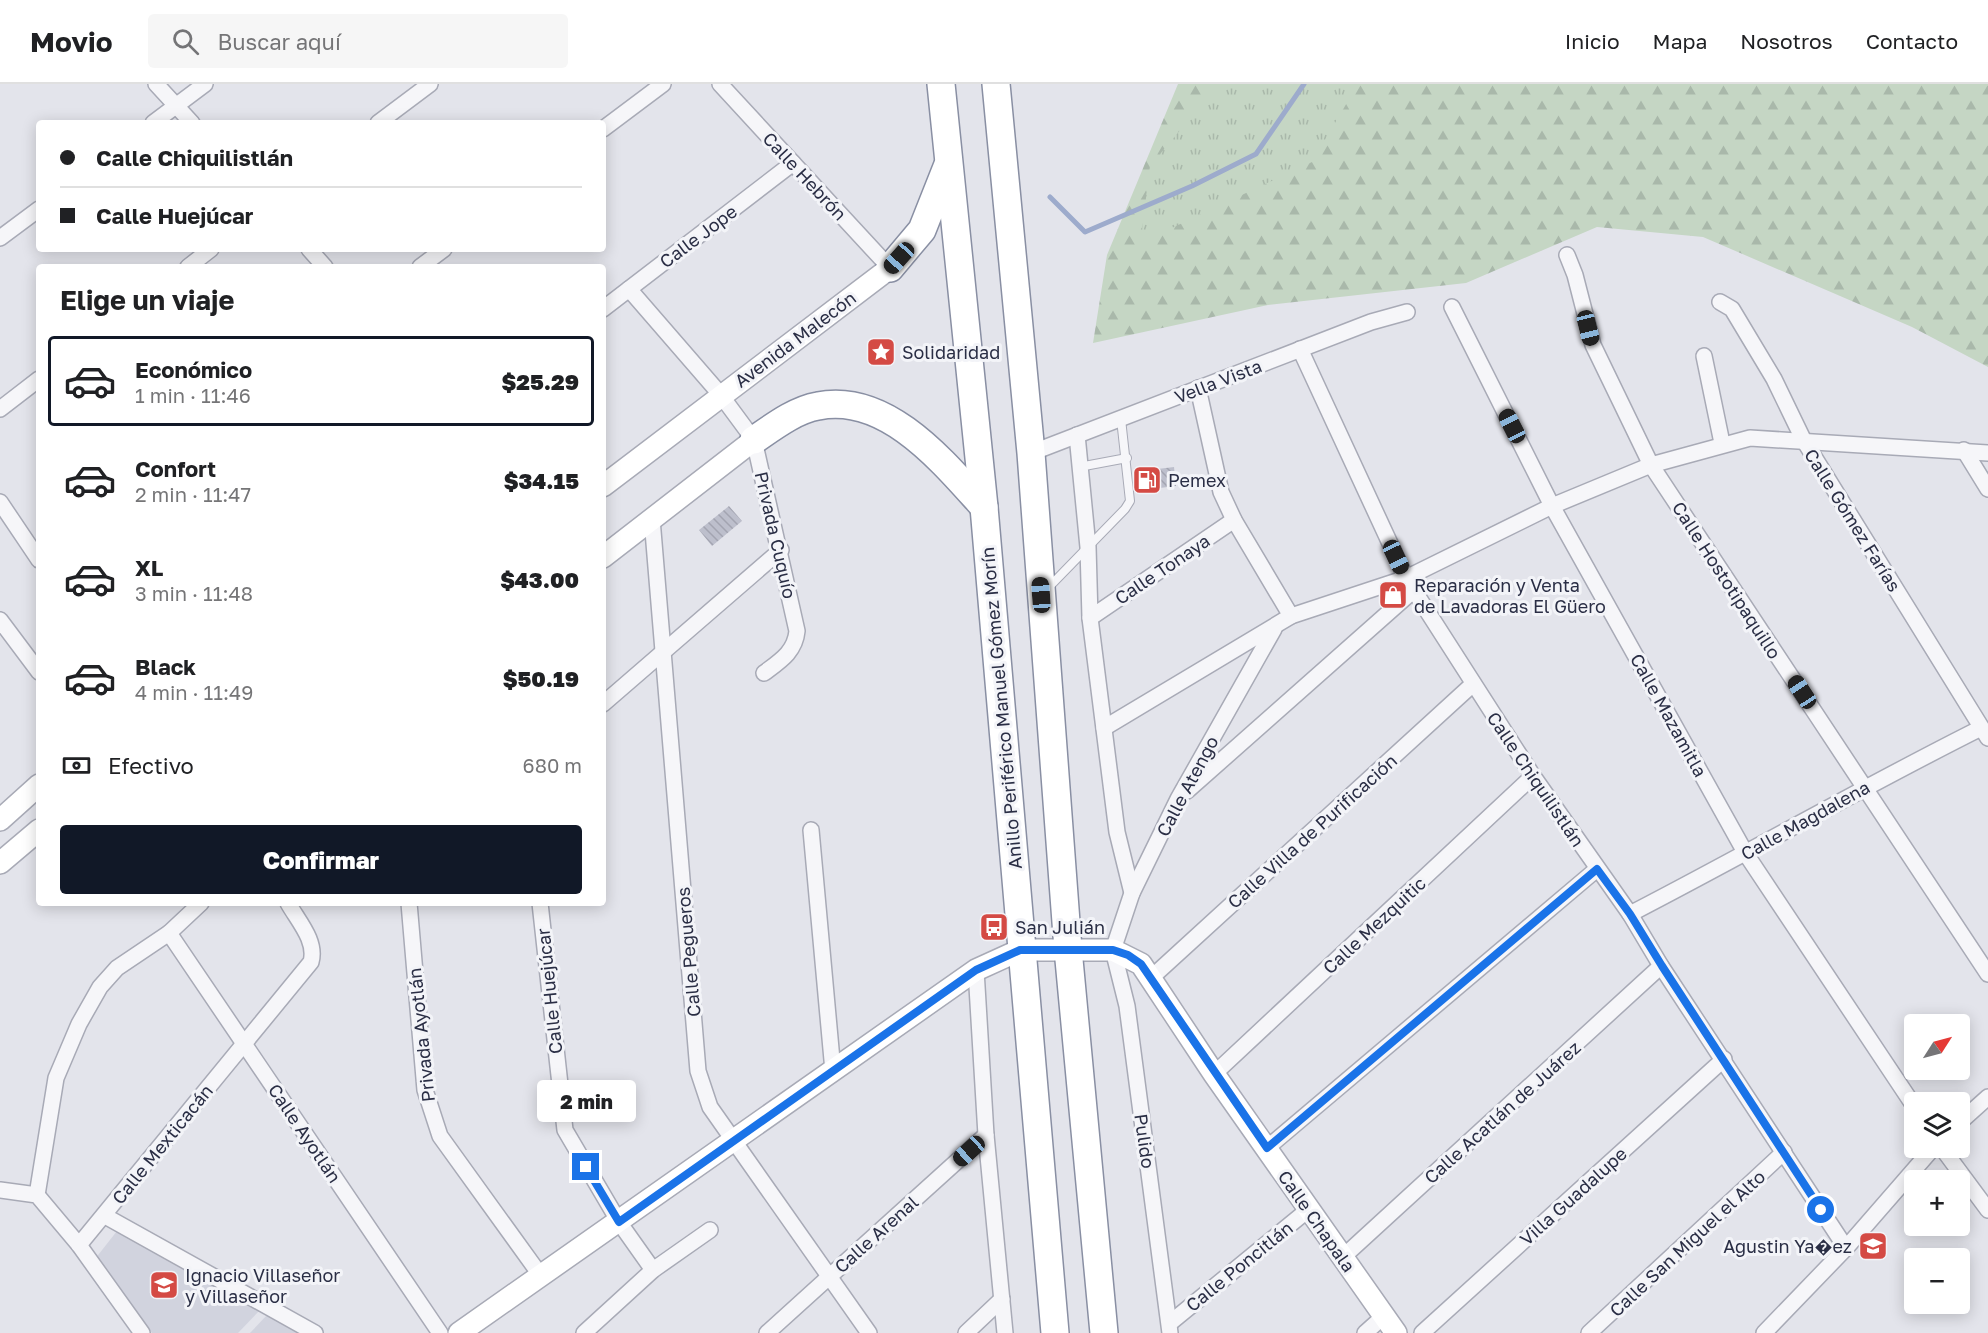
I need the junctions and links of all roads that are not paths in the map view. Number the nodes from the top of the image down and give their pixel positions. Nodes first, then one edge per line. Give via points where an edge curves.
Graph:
1 (156, 84) edge
2 (204, 84) edge
3 (430, 84) edge
4 (663, 84) edge
5 (720, 84) edge
6 (941, 84) edge
7 (996, 84) edge
8 (176, 106) junction
9 (157, 120) edge
10 (189, 120) edge
11 (382, 120) edge
12 (606, 127) edge
13 (793, 163) junction
14 (948, 163) junction
15 (36, 211) edge
16 (0, 238) edge
17 (208, 252) edge
18 (312, 252) edge
19 (440, 252) edge
20 (1567, 255) dead end
21 (192, 264) edge
22 (323, 264) edge
23 (424, 264) edge
24 (890, 268) junction
25 (628, 289) junction
26 (1720, 302) dead end
27 (606, 307) edge
28 (1452, 307) dead end
29 (1407, 312) dead end
30 (1300, 349) junction
31 (1704, 356) dead end
32 (36, 381) edge
33 (1198, 388) junction
34 (720, 394) junction
35 (0, 409) edge
36 (1121, 419) junction
37 (1077, 435) junction
38 (1803, 439) junction
39 (753, 440) junction
40 (1722, 443) junction
41 (1964, 450) junction
42 (1031, 453) junction
43 (1988, 453) edge
44 (1127, 458) junction
45 (1651, 465) junction
46 (1079, 467) junction
47 (606, 484) edge
48 (1988, 489) edge
49 (0, 502) edge
50 (1552, 506) junction
51 (984, 507) junction
52 (652, 519) junction
53 (1234, 520) junction
54 (1088, 547) junction
55 (781, 550) junction
56 (606, 555) edge
57 (36, 556) edge
58 (1410, 584) junction
59 (1041, 595) junction
60 (1292, 616) junction
61 (1090, 618) junction
62 (0, 620) edge
63 (1274, 629) junction
64 (663, 653) junction
65 (36, 668) edge
66 (764, 673) dead end
67 (1473, 684) junction
68 (606, 701) edge
69 (1104, 728) junction
70 (1985, 733) edge
71 (1533, 776) junction
72 (36, 786) edge
73 (36, 787) edge
74 (1864, 787) junction
75 (1178, 799) junction
76 (0, 812) edge
77 (0, 820) edge
78 (811, 830) dead end
79 (36, 833) edge
80 (1746, 854) junction
81 (0, 863) edge
82 (1597, 869) junction
83 (1132, 893) junction
84 (198, 906) edge
85 (290, 906) edge
86 (409, 906) edge
87 (540, 906) edge
88 (1630, 914) junction
89 (169, 933) junction
90 (1068, 949) junction
91 (1020, 950) junction
92 (1113, 950) junction
93 (1662, 966) junction
94 (976, 970) junction
95 (1988, 974) edge
96 (1151, 978) junction
97 (243, 1042) junction
98 (1724, 1059) junction
99 (833, 1071) junction
100 (1214, 1074) junction
101 (1905, 1092) edge
102 (1988, 1097) edge
103 (1970, 1113) edge
104 (986, 1135) junction
105 (734, 1140) junction
106 (1267, 1148) junction
107 (1784, 1152) junction
108 (1924, 1158) edge
109 (1949, 1158) edge
110 (0, 1190) edge
111 (37, 1195) junction
112 (1309, 1209) junction
113 (1988, 1210) edge
114 (105, 1216) junction
115 (619, 1222) junction
116 (710, 1230) dead end
117 (79, 1245) junction
118 (1846, 1248) junction
119 (1343, 1257) junction
120 (652, 1270) junction
121 (541, 1276) junction
122 (828, 1277) junction
123 (1002, 1299) junction
124 (1390, 1325) edge
125 (1170, 1328) edge
126 (142, 1333) edge
127 (315, 1333) edge
128 (440, 1333) edge
129 (459, 1333) edge
130 (584, 1333) edge
131 (767, 1333) edge
132 (869, 1333) edge
133 (966, 1333) edge
134 (1005, 1333) edge
135 (1055, 1333) edge
136 (1104, 1333) edge
137 (1365, 1333) edge
138 (1422, 1333) edge
139 (1589, 1333) edge
140 (1764, 1333) edge

1 - 8 street
2 - 8 street
3 - 11 street
4 - 12 street
5 - 13 street, Calle Hebrón
6 - 14 highway, Anillo Periférico Manuel Gómez Morín
7 - 42 highway
8 - 9 street
8 - 10 street
13 - 24 street, Calle Hebrón
13 - 25 street, Calle Jope
14 - 24 highway, Avenida Malecón via 922,230
14 - 51 highway, Anillo Periférico Manuel Gómez Morín
15 - 16 street
17 - 21 street
18 - 22 street
19 - 23 street
20 - 45 street, Calle Hostotipaquillo via 1593,345
24 - 34 street, Avenida Malecón
25 - 27 street, Calle Jope
25 - 34 street, Privada Cuquío
26 - 38 street, Calle Gómez Farías via 1732,309
28 - 50 street, Calle Mazamitla
29 - 30 street, Vella Vista
30 - 33 street, Vella Vista
30 - 58 street, Calle Chiquilistlán
31 - 40 street
32 - 35 street
33 - 36 street, Vella Vista
33 - 53 street via 1221,492
34 - 39 street, Privada Cuquío
34 - 47 street, Avenida Malecón
36 - 37 street, Vella Vista
36 - 44 lane
37 - 42 street, Vella Vista
37 - 46 street
38 - 40 street via 1750,438
38 - 41 street
38 - 70 street, Calle Gómez Farías
39 - 51 highway via 789,417 818,406 849,405 880,414 906,432 947,467
39 - 52 street
39 - 55 street, Privada Cuquío
40 - 45 street
41 - 43 street
41 - 48 street
42 - 59 highway
44 - 46 lane
44 - 54 lane via 1130,501
45 - 50 street
45 - 74 street, Calle Hostotipaquillo
46 - 54 street
49 - 57 street
50 - 58 street
50 - 80 street, Calle Mazamitla
51 - 91 highway, Anillo Periférico Manuel Gómez Morín
52 - 56 street
52 - 64 street, Calle Pegueros
53 - 60 street
53 - 61 street, Calle Tonaya
54 - 59 lane
54 - 61 street
55 - 64 street
55 - 66 street, Privada Cuquío via 796,643
58 - 60 street
58 - 67 street, Calle Chiquilistlán
58 - 75 street
59 - 90 highway
60 - 63 street
61 - 69 street
62 - 65 street
63 - 69 street
63 - 75 street, Calle Atengo
64 - 68 street
64 - 105 street, Calle Pegueros via 698,1071 710,1107
67 - 71 street, Calle Chiquilistlán
67 - 96 street, Calle Villa de Purificación
69 - 83 street via 1118,832
70 - 74 street, Calle Magdalena
71 - 82 street, Calle Chiquilistlán
71 - 100 street, Calle Mezquitic
72 - 76 street
73 - 77 street
74 - 80 street, Calle Magdalena
74 - 95 street, Calle Hostotipaquillo
75 - 83 street, Calle Atengo
78 - 99 street
79 - 81 street
80 - 88 street, Calle Magdalena
80 - 101 street, Calle Mazamitla
82 - 88 street, Calle Chiquilistlán
82 - 106 street
83 - 92 street, Calle Atengo
84 - 89 street
85 - 97 street, Calle Mexticacán via 310,941 314,952 311,962
86 - 121 street, Privada Ayotlán via 424,1090 430,1114 440,1136
87 - 115 street, Calle Huejúcar via 565,1130
88 - 93 street, Calle Chiquilistlán
89 - 97 street, Calle Ayotlán
89 - 111 street via 117,968 100,987 79,1024 56,1078
90 - 91 street, Calle Chapala
90 - 92 street, Calle Chapala
90 - 136 highway
91 - 94 street
91 - 135 highway, Anillo Periférico Manuel Gómez Morín
92 - 96 street, Calle Chapala via 1141,964
92 - 125 street, Pulido via 1127,1006
93 - 98 street, Calle Chiquilistlán
93 - 119 street, Calle Acatlán de Juárez
94 - 99 street
94 - 104 street
96 - 100 street, Calle Chapala
97 - 114 street, Calle Mexticacán
97 - 128 street, Calle Ayotlán
98 - 107 street, Calle Chiquilistlán
98 - 138 street, Villa Guadalupe
99 - 105 street
100 - 106 street, Calle Chapala
102 - 103 street
104 - 122 street, Calle Arenal
104 - 123 street
105 - 115 street
105 - 122 street, Calle Pegueros
106 - 112 street, Calle Chapala
107 - 118 street, Calle Chiquilistlán
107 - 139 street, Calle San Miguel el Alto
108 - 118 street
109 - 113 street
110 - 111 street
111 - 117 street
112 - 119 street, Calle Chapala
112 - 125 street, Calle Poncitlán
114 - 117 street, Calle Mexticacán
114 - 127 street
115 - 120 street, Calle Huejúcar
115 - 121 street
116 - 120 street
117 - 126 street
118 - 140 street
119 - 124 street, Calle Chapala
120 - 130 street
121 - 129 street
122 - 131 street, Calle Arenal
122 - 132 street, Calle Pegueros
123 - 133 street
123 - 134 street
124 - 137 street

